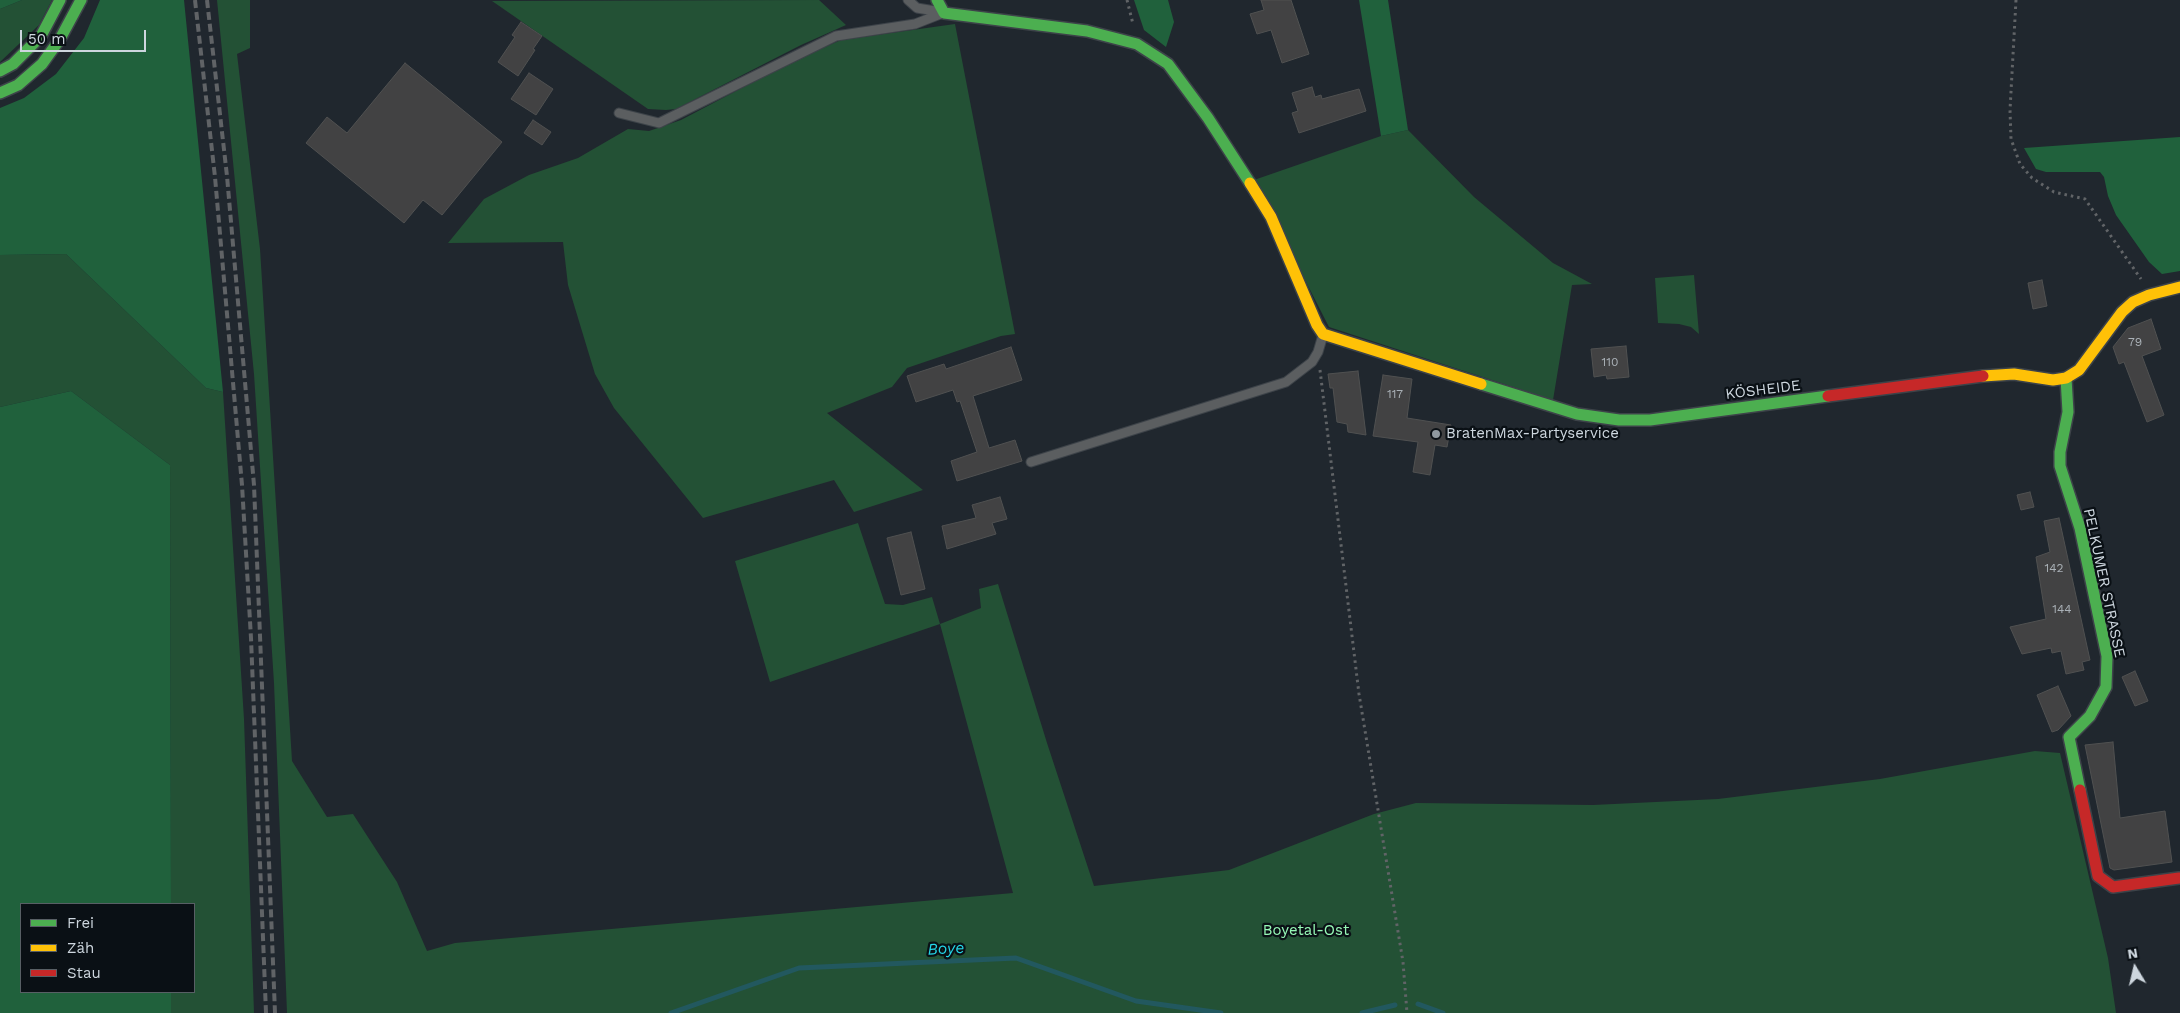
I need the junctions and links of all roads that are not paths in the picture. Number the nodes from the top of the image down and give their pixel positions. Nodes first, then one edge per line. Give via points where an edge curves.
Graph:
1 (60, 0) edge
2 (81, 0) edge
3 (908, 0) edge
4 (937, 0) edge
5 (944, 13) junction
6 (0, 71) edge
7 (0, 93) edge
8 (619, 113) dead end
9 (2180, 287) edge
10 (1323, 334) junction
11 (2066, 378) junction
12 (1031, 462) dead end
13 (2179, 878) dead end

1 - 6 main road via 41,36 13,64
2 - 7 main road via 42,64 18,85
3 - 5 lane via 917,8
4 - 5 main road
5 - 8 lane via 915,24 836,36 659,123
5 - 10 main road via 1087,32 1137,44 1168,64 1208,118 1271,217
9 - 11 main road via 2133,302 2079,370
10 - 11 main road, KÖSHEIDE via 1577,414 1619,420 1650,420 1995,374 2053,380
10 - 12 lane via 1318,352 1303,371 1286,382
11 - 13 main road, PELKUMER STRASSE via 2068,412 2060,466 2080,528 2107,656 2106,687 2090,716 2069,737 2098,876 2113,887

